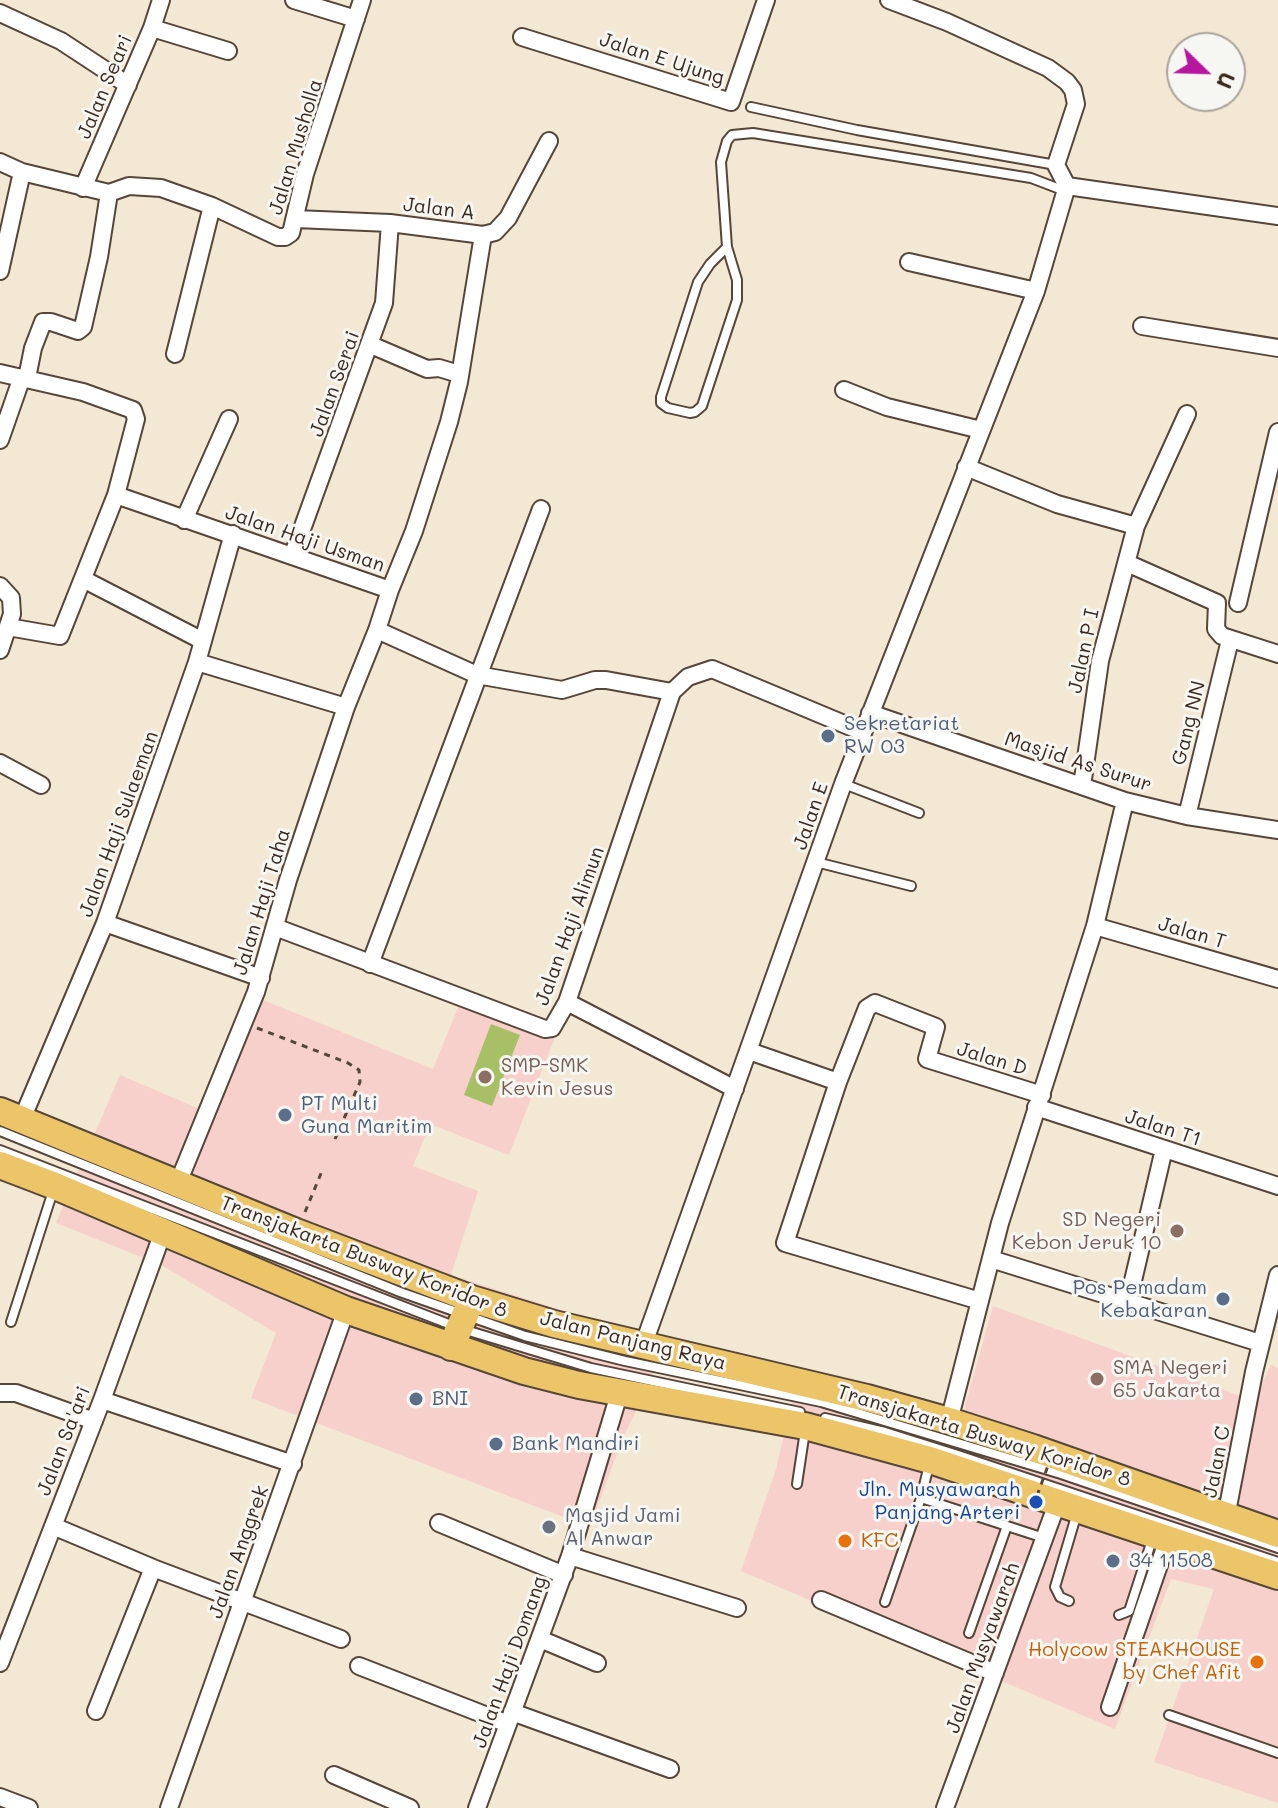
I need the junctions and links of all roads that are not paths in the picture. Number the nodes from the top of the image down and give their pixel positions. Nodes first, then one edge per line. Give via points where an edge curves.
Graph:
1 (161, 0) edge
2 (294, 0) edge
3 (362, 0) edge
4 (766, 0) edge
5 (889, 0) edge
6 (3, 12) edge
7 (356, 19) junction
8 (152, 28) junction
9 (522, 37) dead end
10 (228, 51) dead end
11 (128, 85) junction
12 (751, 107) dead end
13 (549, 141) dead end
14 (0, 162) edge
15 (1056, 167) junction
16 (22, 172) junction
17 (83, 188) junction
18 (1067, 189) junction
19 (109, 193) junction
20 (212, 206) junction
21 (1278, 216) edge
22 (296, 219) junction
23 (390, 223) junction
24 (483, 235) junction
25 (727, 247) junction
26 (909, 262) dead end
27 (0, 271) edge
28 (1036, 291) junction
29 (1142, 326) dead end
30 (371, 345) junction
31 (1278, 348) edge
32 (175, 354) dead end
33 (0, 373) edge
34 (459, 374) junction
35 (24, 378) junction
36 (844, 390) dead end
37 (1187, 414) dead end
38 (229, 419) dead end
39 (981, 430) junction
40 (1278, 432) edge
41 (0, 440) edge
42 (966, 467) junction
43 (116, 495) junction
44 (541, 509) dead end
45 (184, 520) junction
46 (1136, 526) junction
47 (233, 534) junction
48 (293, 554) junction
49 (1127, 563) junction
50 (83, 579) junction
51 (0, 586) edge
52 (390, 590) junction
53 (1238, 603) dead end
54 (8, 627) junction
55 (377, 630) junction
56 (1230, 640) junction
57 (203, 641) junction
58 (0, 650) edge
59 (1278, 654) edge
60 (197, 662) junction
61 (477, 675) junction
62 (672, 692) junction
63 (346, 707) junction
64 (870, 713) junction
65 (863, 732) junction
66 (0, 763) edge
67 (843, 784) junction
68 (41, 785) dead end
69 (1082, 786) junction
70 (1125, 801) junction
71 (919, 813) dead end
72 (1187, 816) junction
73 (1278, 830) edge
74 (816, 862) junction
75 (911, 886) dead end
76 (105, 923) junction
77 (1095, 926) junction
78 (275, 927) junction
79 (370, 964) junction
80 (261, 978) junction
81 (1278, 979) edge
82 (567, 1002) junction
83 (749, 1051) junction
84 (838, 1082) junction
85 (735, 1089) junction
86 (1039, 1101) junction
87 (7, 1120) edge
88 (1164, 1149) junction
89 (0, 1150) edge
90 (0, 1165) edge
91 (178, 1183) junction
92 (55, 1186) junction
93 (1278, 1186) edge
94 (163, 1232) junction
95 (991, 1259) junction
96 (1278, 1275) edge
97 (980, 1301) junction
98 (1128, 1302) junction
99 (346, 1310) junction
100 (11, 1322) dead end
101 (462, 1322) junction
102 (1260, 1343) junction
103 (643, 1346) junction
104 (620, 1391) junction
105 (0, 1393) edge
106 (102, 1400) junction
107 (94, 1421) junction
108 (949, 1421) junction
109 (805, 1426) junction
110 (930, 1460) junction
111 (293, 1464) junction
112 (797, 1484) dead end
113 (921, 1498) junction
114 (1061, 1508) junction
115 (1226, 1517) junction
116 (439, 1523) dead end
117 (53, 1526) junction
118 (1007, 1526) junction
119 (1278, 1534) edge
120 (1161, 1537) junction
121 (1044, 1538) junction
122 (1278, 1548) edge
123 (570, 1556) junction
124 (1278, 1562) edge
125 (153, 1568) junction
126 (564, 1575) junction
127 (1278, 1576) edge
128 (821, 1600) dead end
129 (242, 1601) junction
130 (1069, 1601) dead end
131 (885, 1602) dead end
132 (737, 1608) dead end
133 (1119, 1615) dead end
134 (969, 1633) dead end
135 (341, 1639) dead end
136 (540, 1639) junction
137 (4, 1641) edge
138 (0, 1663) edge
139 (597, 1663) dead end
140 (359, 1666) dead end
141 (995, 1673) junction
142 (1110, 1707) dead end
143 (96, 1711) dead end
144 (1169, 1715) dead end
145 (510, 1718) junction
146 (1278, 1753) edge
147 (670, 1769) dead end
148 (334, 1775) dead end
149 (2, 1801) edge
150 (398, 1806) edge
151 (29, 1808) edge
152 (169, 1808) edge
153 (477, 1808) edge
154 (945, 1808) edge

1 - 8 street, Jalan Seari
2 - 7 street
3 - 7 street, Jalan Musholla
4 - 9 street, Jalan E Ujung via 731,102
5 - 15 street via 1048,68 1067,82 1076,104
6 - 11 street via 61,41
7 - 22 street, Jalan Musholla via 305,174
8 - 10 street
8 - 11 street, Jalan Seari
11 - 17 street, Jalan Seari
12 - 15 lane
13 - 24 street via 508,218 495,232
14 - 16 street, Jalan Musholla
15 - 18 street
16 - 17 street, Jalan Musholla
16 - 27 street
17 - 19 street, Jalan Musholla
18 - 21 street
18 - 25 lane via 1031,178 753,133 732,135 721,162
18 - 28 street, Jalan E
19 - 20 street, Jalan Musholla via 129,186 161,188
19 - 35 street via 83,327 78,331 43,322
20 - 22 street, Jalan Musholla via 278,237 291,233
20 - 32 street
22 - 23 street, Jalan A
23 - 24 street, Jalan A
23 - 30 street, Jalan Serai via 384,303
24 - 34 street, Jalan A
25 - 25 lane via 737,300 702,406 690,413 668,408 661,397 698,282
26 - 28 street
28 - 39 street, Jalan E
29 - 31 street
30 - 34 street via 427,369
30 - 48 street, Jalan Serai
33 - 35 street
34 - 52 street, Jalan A via 449,422
35 - 41 street
35 - 43 street via 135,412
36 - 39 street via 887,407
37 - 46 street, Jalan P I
38 - 45 street
39 - 42 street, Jalan E
40 - 53 street
42 - 46 street via 1057,504
42 - 64 street, Jalan E
43 - 45 street, Jalan Haji Usman
43 - 50 street
44 - 61 street
45 - 47 street, Jalan Haji Usman
46 - 49 street, Jalan P I
47 - 48 street, Jalan Haji Usman
47 - 57 street, Jalan Haji Sulaeman
48 - 52 street, Jalan Haji Usman
49 - 56 street via 1215,601 1216,629
49 - 69 street, Jalan P I via 1102,648
50 - 54 street via 59,637
50 - 57 street
51 - 54 street via 11,598
52 - 55 street, Jalan Haji Usman
54 - 58 street
55 - 61 street
55 - 63 street, Jalan Haji Taha
56 - 59 street
56 - 72 street, Gang NN
57 - 60 street, Jalan Haji Sulaeman
60 - 63 street
60 - 76 street, Jalan Haji Sulaeman
61 - 62 street via 562,690 606,680
61 - 79 street
62 - 65 street via 688,677 712,669
62 - 82 street, Jalan Haji Alimun
63 - 78 street, Jalan Haji Taha
64 - 65 street, Jalan E
64 - 69 street, Masjid As Surur
65 - 67 street, Jalan E
66 - 68 street
67 - 71 lane
67 - 74 street, Jalan E
69 - 70 street, Masjid As Surur
70 - 72 street, Masjid As Surur
70 - 77 street, Jalan D
72 - 73 street, Masjid As Surur
74 - 75 lane
74 - 83 street, Jalan E
76 - 80 street
76 - 87 street, Jalan Haji Sulaeman
77 - 81 street, Jalan T
77 - 86 street, Jalan D
78 - 79 street, Jalan Haji Alimun
78 - 80 street, Jalan Haji Taha
79 - 82 street, Jalan Haji Alimun via 547,1030
80 - 91 street, Jalan Haji Taha
82 - 85 street
83 - 84 street
83 - 85 street, Jalan E
84 - 86 street, Jalan D via 872,1003 936,1027 927,1059
84 - 97 street via 785,1243
85 - 103 street, Jalan E
86 - 88 street, Jalan T1
86 - 95 street, Jalan D
87 - 91 main road, Jalan Panjang Raya
87 - 101 lane, Transjakarta Busway Koridor 8
88 - 93 street, Jalan T1
88 - 98 street
89 - 101 lane, Transjakarta Busway Koridor 8
90 - 92 main road, Jalan Panjang Raya
91 - 101 main road, Jalan Panjang Raya via 378,1264
92 - 94 main road, Jalan Panjang Raya
92 - 100 lane
94 - 99 main road, Jalan Panjang Raya
94 - 106 street, Jalan Sa'ari
95 - 97 street, Jalan D
95 - 98 street
96 - 102 street, Jalan C
97 - 108 street, Jalan D
98 - 102 street
99 - 101 main road, Jalan Panjang Raya
99 - 111 street, Jalan Anggrek
101 - 103 main road, Jalan Panjang Raya via 554,1324
101 - 104 main road, Jalan Panjang Raya via 565,1381
101 - 122 lane, Transjakarta Busway Koridor 8 via 821,1402 1061,1474
101 - 124 lane, Transjakarta Busway Koridor 8 via 591,1368 885,1432
102 - 115 street, Jalan C
103 - 108 main road, Jalan Panjang Raya
104 - 109 main road, Jalan Panjang Raya
104 - 123 street, Jalan Haji Domang
105 - 107 street via 16,1393
106 - 107 street, Jalan Sa'ari
106 - 111 street
107 - 117 street, Jalan Sa'ari
108 - 115 main road, Jalan Panjang Raya
109 - 110 main road, Jalan Panjang Raya
109 - 112 lane
110 - 113 lane
110 - 114 main road, Jalan Panjang Raya
111 - 129 street, Jalan Anggrek
113 - 118 lane
113 - 131 lane
114 - 120 main road, Jalan Panjang Raya
114 - 121 street, Jalan Musyawarah
114 - 130 lane via 1055,1587
115 - 119 main road, Jalan Panjang Raya
116 - 126 street
117 - 125 street
117 - 137 street, Jalan Sa'ari
118 - 121 lane
118 - 134 lane
120 - 127 main road, Jalan Panjang Raya
120 - 133 lane via 1129,1611
120 - 142 street
121 - 141 street, Jalan Musyawarah
123 - 126 street, Jalan Haji Domang
123 - 132 street
125 - 129 street
125 - 143 street
126 - 136 street, Jalan Haji Domang
128 - 141 street
129 - 135 street
129 - 152 street, Jalan Anggrek
136 - 139 street
136 - 145 street, Jalan Haji Domang
137 - 138 street, Jalan Sa'ari
140 - 145 street
141 - 154 street, Jalan Musyawarah
144 - 146 lane
145 - 147 street
145 - 153 street, Jalan Haji Domang
148 - 150 street
149 - 151 street

